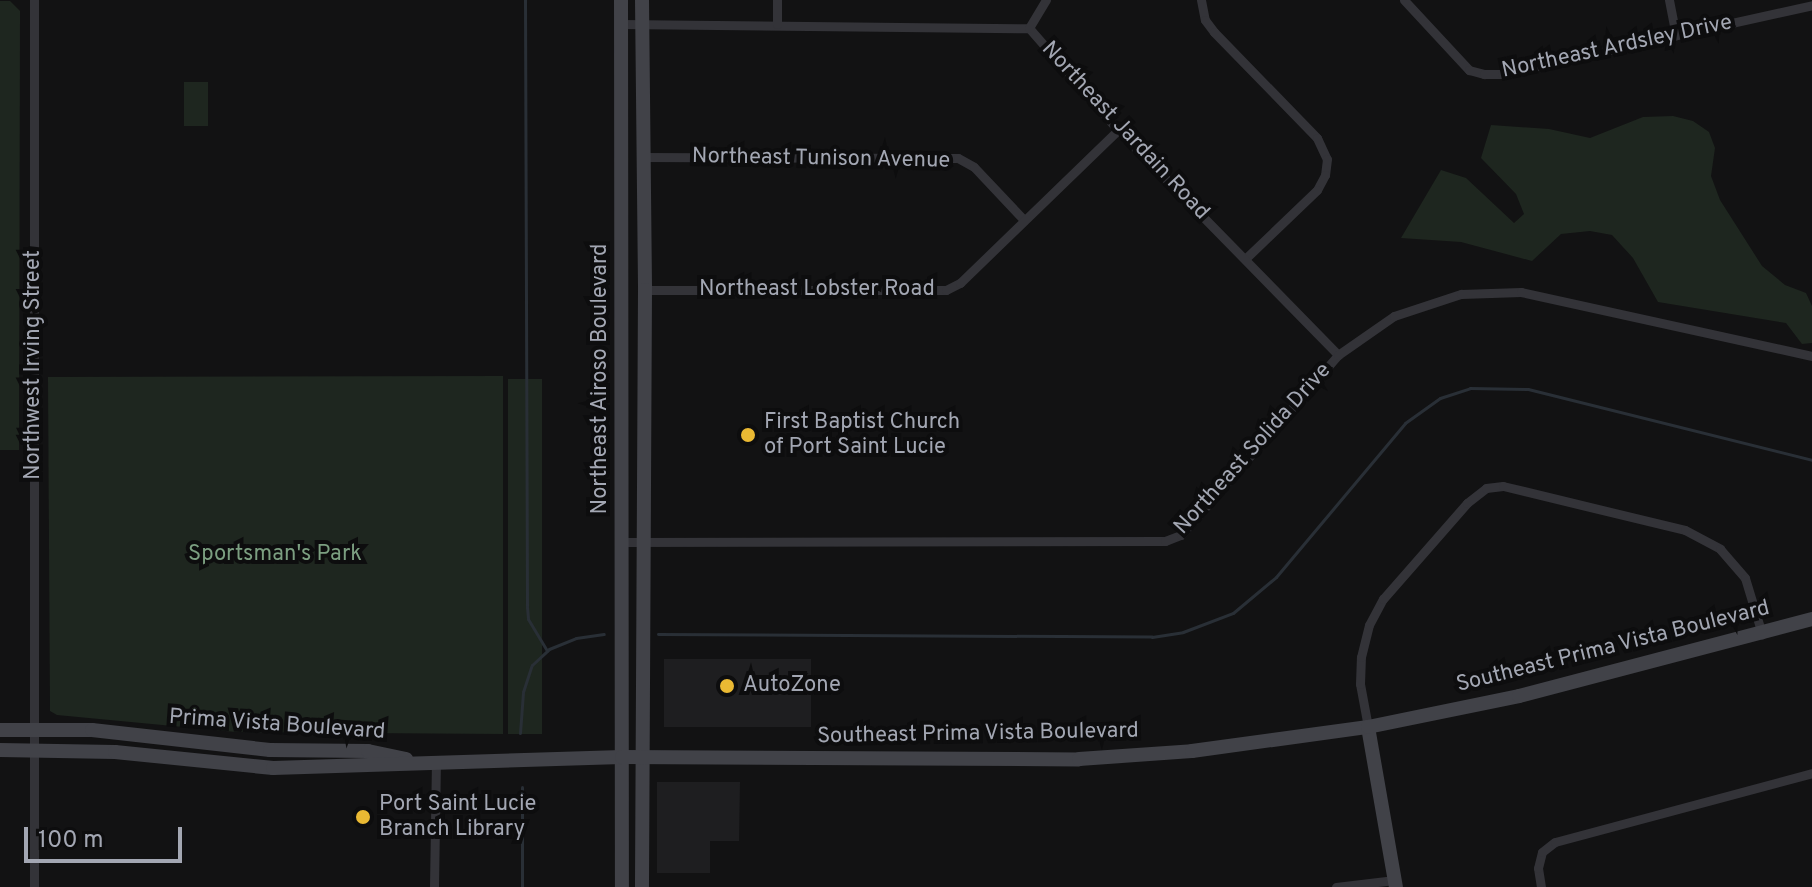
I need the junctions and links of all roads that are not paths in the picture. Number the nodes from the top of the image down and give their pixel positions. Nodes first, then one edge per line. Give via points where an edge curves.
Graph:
1 (34, 0) edge
2 (621, 0) edge
3 (642, 0) edge
4 (777, 0) edge
5 (1046, 0) edge
6 (1201, 0) edge
7 (1404, 0) edge
8 (1669, 0) edge
9 (1812, 5) edge
10 (621, 24) junction
11 (642, 24) junction
12 (777, 24) junction
13 (1029, 28) junction
14 (1676, 35) junction
15 (1118, 130) junction
16 (642, 157) junction
17 (1024, 220) junction
18 (1246, 258) junction
19 (645, 290) junction
20 (1338, 355) junction
21 (1812, 356) edge
22 (622, 542) junction
23 (642, 542) junction
24 (1812, 619) edge
25 (1762, 634) junction
26 (1368, 727) junction
27 (0, 730) edge
28 (34, 730) junction
29 (0, 750) edge
30 (34, 751) junction
31 (622, 757) junction
32 (641, 757) junction
33 (418, 761) junction
34 (436, 761) junction
35 (1812, 773) edge
36 (1396, 883) edge
37 (34, 887) edge
38 (434, 887) edge
39 (622, 887) edge
40 (642, 887) edge
41 (1336, 887) edge
42 (1541, 887) edge

1 - 28 street, Northwest Irving Street
2 - 10 main road, Northeast Airoso Boulevard
3 - 11 main road, Northeast Airoso Boulevard
4 - 12 street
5 - 13 street
6 - 18 street via 1209,26 1317,138 1327,159 1317,190
7 - 14 street, Northeast Ardsley Drive via 1469,70 1484,74
8 - 14 street
9 - 14 street, Northeast Ardsley Drive
10 - 11 street, Northeast Jardain Road
10 - 22 main road, Northeast Airoso Boulevard
11 - 12 street, Northeast Jardain Road
11 - 16 main road, Northeast Airoso Boulevard
12 - 13 street, Northeast Jardain Road
13 - 15 street, Northeast Jardain Road
15 - 17 street, Northeast Lobster Road
15 - 18 street, Northeast Jardain Road
16 - 17 street, Northeast Tunison Avenue via 958,158 974,167
16 - 19 main road, Northeast Airoso Boulevard
17 - 19 street, Northeast Lobster Road via 960,283 938,292
18 - 20 street, Northeast Jardain Road
19 - 23 main road, Northeast Airoso Boulevard
20 - 21 street, Northeast Solida Drive via 1394,316 1461,294 1521,292
20 - 23 street, Northeast Solida Drive via 1181,535 1165,541
22 - 23 street, Northeast Solida Drive
22 - 31 main road, Northeast Airoso Boulevard
23 - 32 main road, Northeast Airoso Boulevard
24 - 25 main road, Southeast Prima Vista Boulevard
25 - 26 main road, Southeast Prima Vista Boulevard via 1519,696
25 - 26 street via 1745,578 1720,549 1685,530 1503,486 1486,488 1383,599 1369,625 1360,684
26 - 32 main road, Southeast Prima Vista Boulevard via 1192,751 1079,759
26 - 36 main road
27 - 28 main road, Prima Vista Boulevard
28 - 30 street, Northwest Irving Street
28 - 33 main road, Prima Vista Boulevard via 92,730 273,750 368,751
29 - 30 main road, Prima Vista Boulevard
30 - 33 main road, Prima Vista Boulevard via 115,752 257,768 366,768
30 - 37 street, Northwest Irving Street
31 - 32 main road, Southeast Prima Vista Boulevard
31 - 34 main road, Southeast Prima Vista Boulevard
31 - 39 main road, Northeast Airoso Boulevard
32 - 40 main road, Northeast Airoso Boulevard
33 - 34 main road, Southeast Prima Vista Boulevard
34 - 38 street
35 - 42 street via 1555,842 1542,852
36 - 41 street

